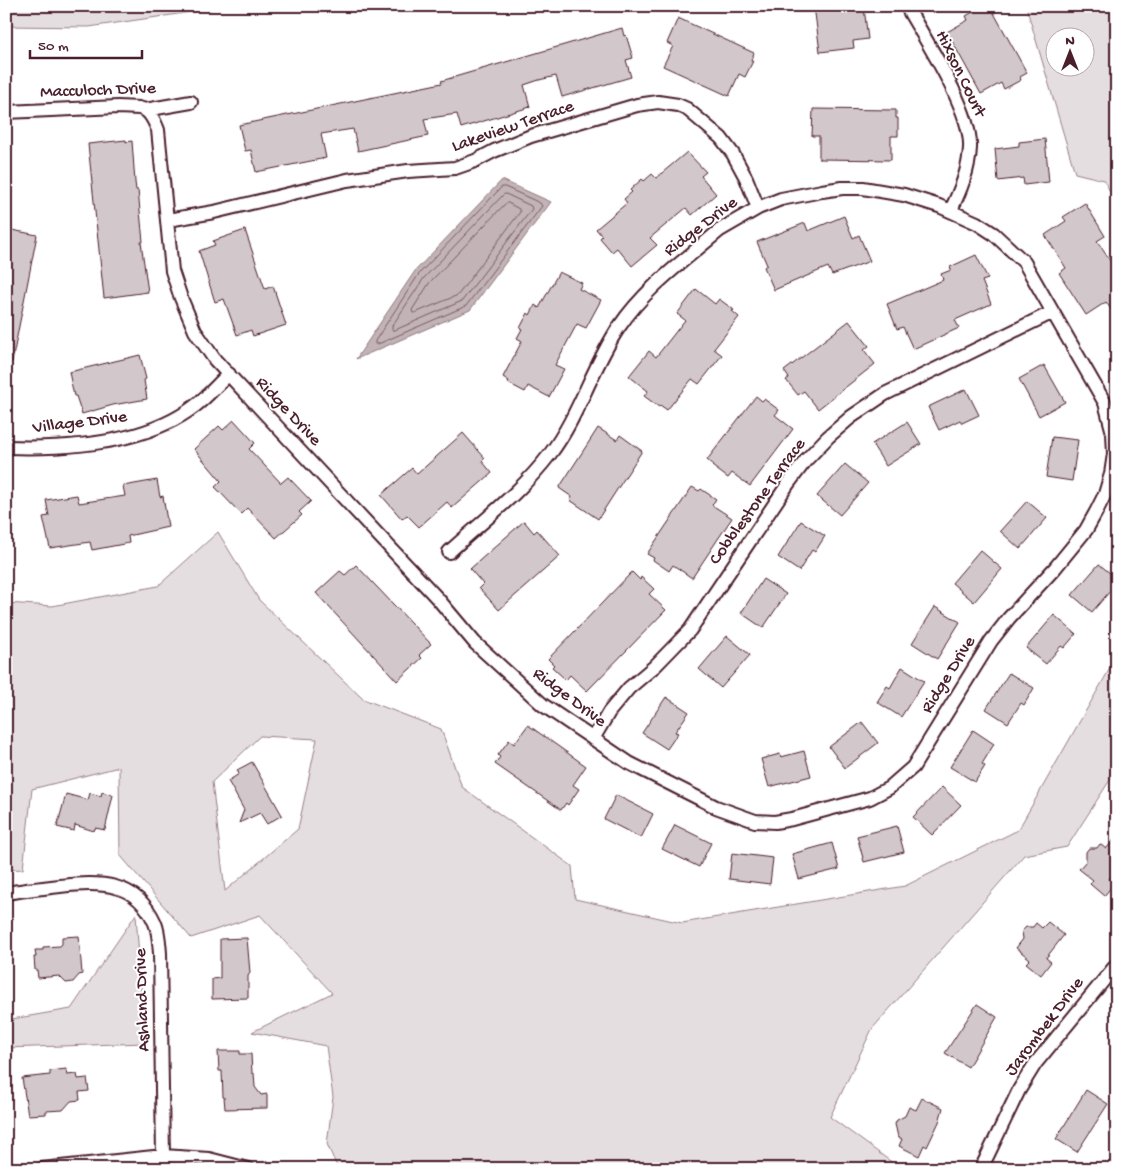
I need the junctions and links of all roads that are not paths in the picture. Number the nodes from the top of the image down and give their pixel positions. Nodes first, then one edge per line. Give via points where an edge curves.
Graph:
1 (910, 12) dead end
2 (191, 102) dead end
3 (145, 110) junction
4 (6, 112) edge
5 (758, 208) junction
6 (951, 210) junction
7 (168, 220) junction
8 (1053, 312) junction
9 (229, 374) junction
10 (6, 447) edge
11 (449, 552) dead end
12 (593, 739) junction
13 (6, 892) edge
14 (1117, 964) edge
15 (163, 1156) junction
16 (42, 1169) edge
17 (248, 1169) edge
18 (981, 1169) edge

1 - 6 street, Hixson Court via 968,128 967,169
2 - 3 street, Macculoch Drive
3 - 4 street, Macculoch Drive via 118,107
3 - 7 street, Ridge Drive via 158,130
5 - 6 street, Ridge Drive via 781,199 822,191 863,188 904,195
5 - 7 street, Lakeview Terrace via 746,178 721,138 687,109 658,102 637,105 531,136 456,168 347,180
5 - 11 street, Ridge Drive via 720,230 635,304 617,329 550,454 530,477
6 - 8 street, Ridge Drive via 976,223 1024,262
7 - 9 street, Ridge Drive via 172,271 181,298 195,332
8 - 12 street, Cobblestone Terrace via 886,394 851,417 828,438 788,484 690,630 656,666 629,688 608,712
8 - 12 street, Ridge Drive via 1105,403 1112,423 1114,454 1105,494 1086,530 991,641 913,767 902,778 870,798 792,819 755,821 679,789 629,763
9 - 10 street, Village Drive via 195,406 140,433 69,446
9 - 12 street, Ridge Drive via 475,643 544,705
13 - 15 street, Ashland Drive via 89,883 109,884 128,892 150,914 158,933 160,954
14 - 18 street, Jarombek Drive via 1035,1064
15 - 16 street
15 - 17 street via 210,1159

